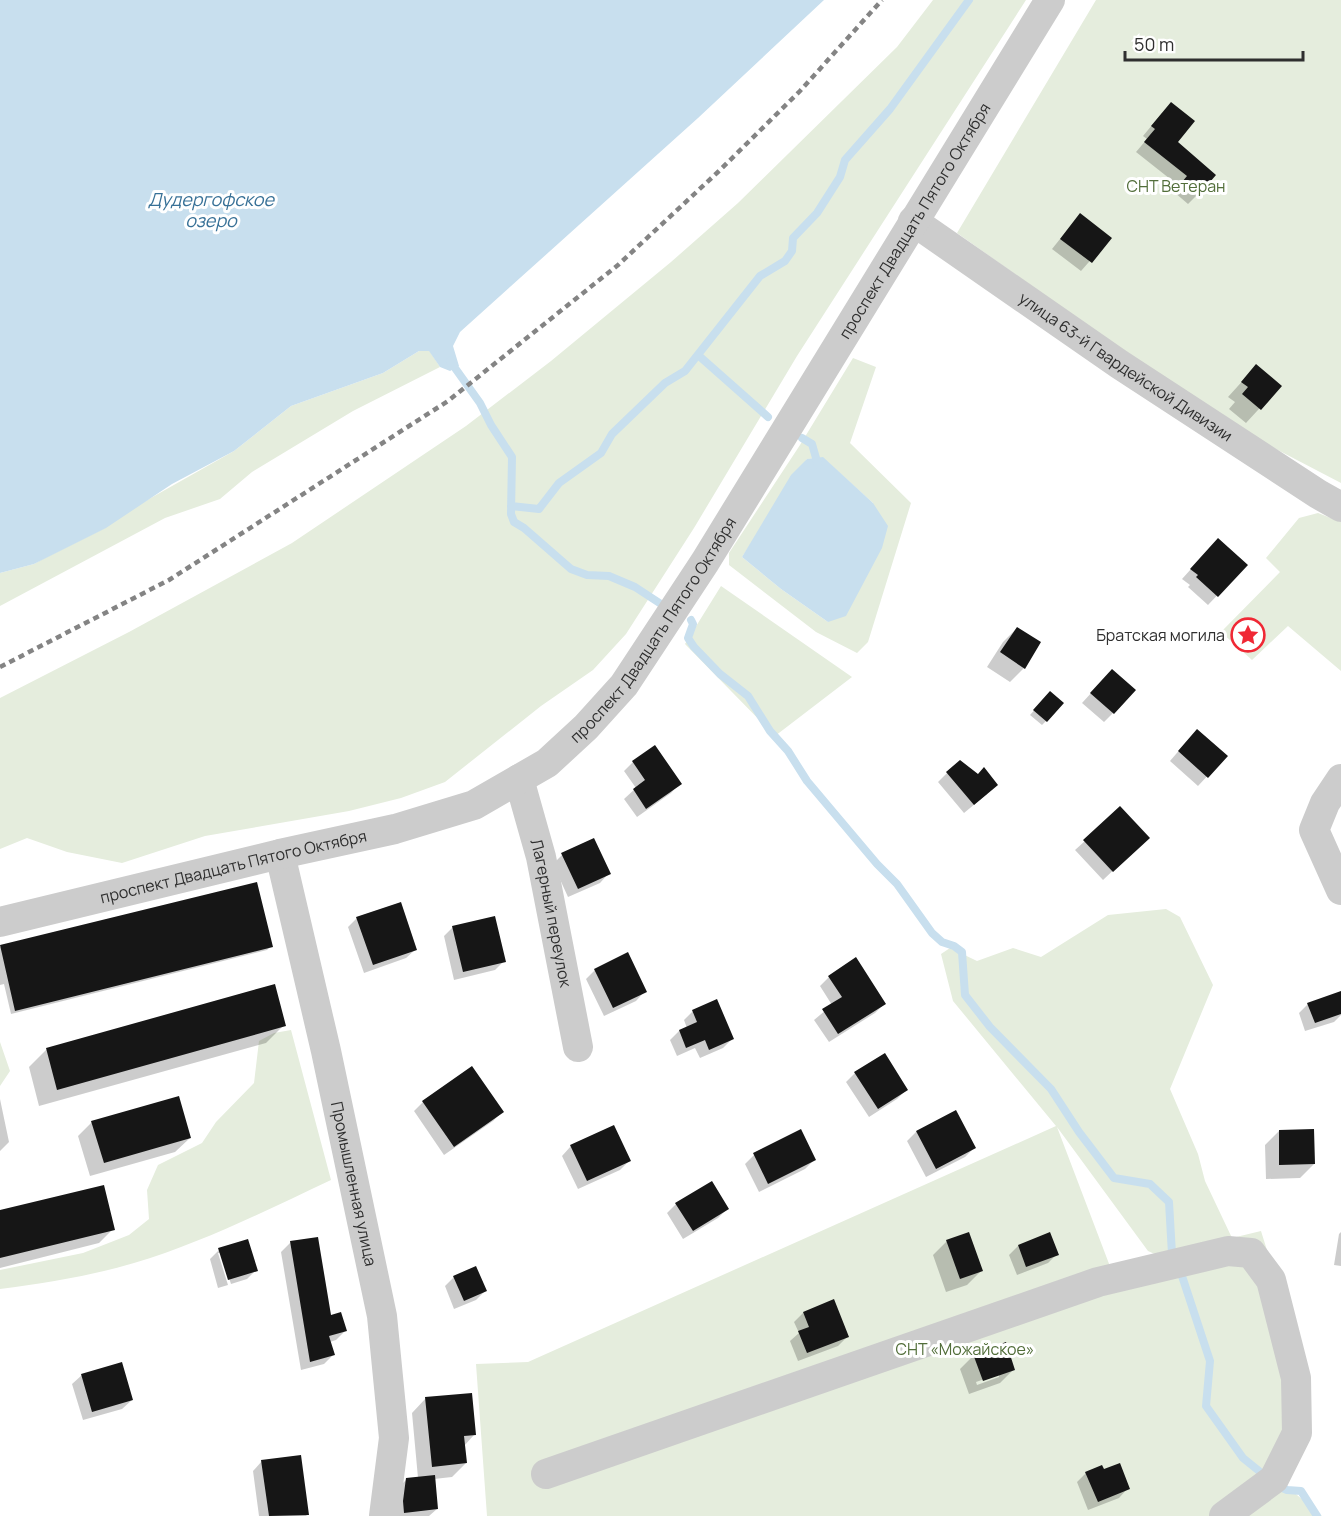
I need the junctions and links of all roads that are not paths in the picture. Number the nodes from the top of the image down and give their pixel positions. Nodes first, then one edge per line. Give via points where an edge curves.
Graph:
1 (1050, 0) edge
2 (914, 221) junction
3 (1341, 507) edge
4 (519, 779) junction
5 (1341, 779) edge
6 (280, 854) junction
7 (1341, 890) edge
8 (0, 922) edge
9 (578, 1047) dead end
10 (546, 1474) dead end
11 (384, 1516) edge
12 (1224, 1516) edge

1 - 2 street, проспект Двадцать Пятого Октября
2 - 3 street, улица 63-й Гвардейской Дивизии via 1119,364
2 - 4 street, проспект Двадцать Пятого Октября via 705,562 624,685 547,763
4 - 6 street, проспект Двадцать Пятого Октября via 474,805 395,829
4 - 9 street, Лагерный переулок via 541,857
5 - 7 street via 1314,830
6 - 8 street, проспект Двадцать Пятого Октября
6 - 11 street, Промышленная улица via 382,1316 394,1438
10 - 12 street via 1098,1282 1228,1251 1251,1253 1271,1280 1296,1378 1297,1433 1274,1479

